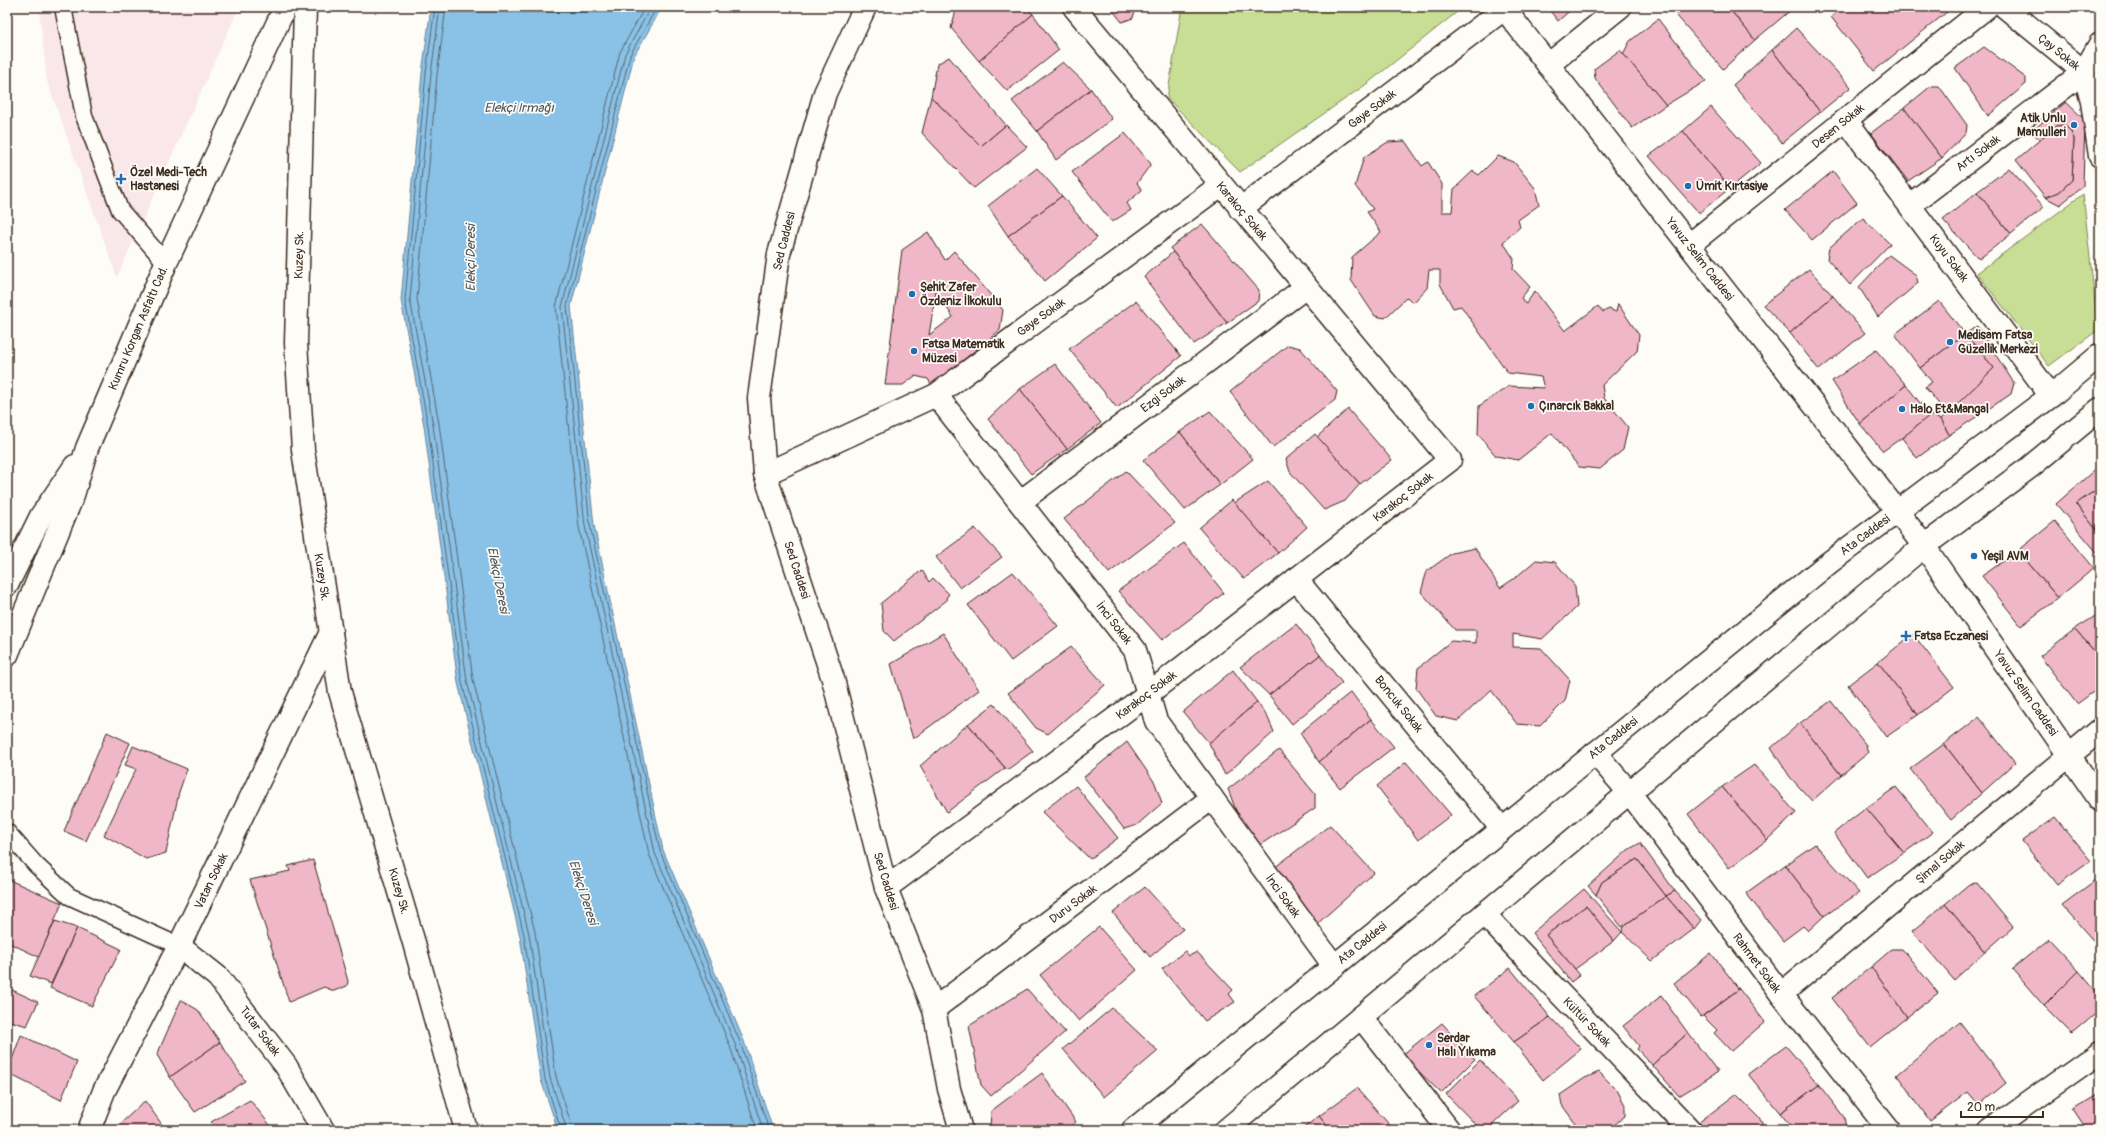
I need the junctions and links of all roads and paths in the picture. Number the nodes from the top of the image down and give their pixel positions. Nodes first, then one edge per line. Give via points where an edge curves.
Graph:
1 (63, 7) edge
2 (285, 7) edge
3 (305, 7) edge
4 (865, 7) edge
5 (1074, 7) edge
6 (1620, 7) edge
7 (1987, 7) edge
8 (2006, 7) edge
9 (1504, 8) edge
10 (2100, 44) edge
11 (1548, 65) junction
12 (2084, 72) junction
13 (1846, 120) junction
14 (2100, 156) edge
15 (1221, 185) junction
16 (1910, 206) junction
17 (1240, 209) junction
18 (1689, 245) junction
19 (166, 263) junction
20 (1306, 287) junction
21 (2100, 354) edge
22 (936, 395) junction
23 (2051, 396) junction
24 (2100, 409) edge
25 (87, 448) junction
26 (764, 474) junction
27 (1020, 502) junction
28 (1897, 511) junction
29 (1924, 546) junction
30 (1296, 579) junction
31 (7, 584) edge
32 (331, 632) junction
33 (7, 655) edge
34 (1148, 694) junction
35 (2100, 730) edge
36 (1595, 753) junction
37 (2069, 755) junction
38 (1629, 792) junction
39 (1212, 798) junction
40 (2100, 800) edge
41 (1502, 829) junction
42 (7, 832) edge
43 (886, 888) junction
44 (1484, 914) junction
45 (179, 946) junction
46 (1334, 966) junction
47 (1780, 994) junction
48 (934, 1009) junction
49 (1361, 1017) junction
50 (2100, 1052) edge
51 (89, 1130) edge
52 (323, 1130) edge
53 (466, 1130) edge
54 (961, 1130) edge
55 (1133, 1130) edge
56 (1226, 1130) edge
57 (1449, 1130) edge
58 (1690, 1130) edge
59 (1889, 1130) edge
60 (1990, 1130) edge

1 - 19 lane via 84,116 120,210
2 - 19 street, Kumru Korgan Asfaltı Cad.
3 - 32 street, Kuzey Sk. via 296,343 303,450
4 - 26 street, Sed Caddesi via 825,93 779,254 759,398
5 - 15 street, Karakoç Sokak
6 - 11 street
7 - 13 street, Desen Sokak
8 - 12 street, Çay Sokak
9 - 11 street, Yavuz Selim Caddesi
9 - 17 street, Gaye Sokak
10 - 12 street
11 - 18 street, Yavuz Selim Caddesi
12 - 14 street, Çay Sokak via 2092,102
12 - 16 street, Artı Sokak
13 - 16 street, Kuyu Sokak
13 - 18 street, Desen Sokak
15 - 17 street, Karakoç Sokak
15 - 22 street, Gaye Sokak
16 - 23 street, Kuyu Sokak
17 - 20 street, Karakoç Sokak
18 - 28 street, Yavuz Selim Caddesi
19 - 25 street, Kumru Korgan Asfaltı Cad.
20 - 27 street, Ezgi Sokak
20 - 30 street, Karakoç Sokak via 1450,460
21 - 23 street, Ata Caddesi
22 - 26 street, Gaye Sokak
22 - 27 street, İnci Sokak
23 - 28 street, Ata Caddesi
24 - 29 street via 2030,467
25 - 31 street via 41,516
25 - 33 street, Kumru Korgan Asfaltı Cad. via 73,495
26 - 43 street, Sed Caddesi via 833,679
27 - 34 street, İnci Sokak via 1135,650
28 - 29 street, Yavuz Selim Caddesi
28 - 36 street, Ata Caddesi via 1830,562
29 - 37 street, Yavuz Selim Caddesi
29 - 38 street
30 - 34 street, Karakoç Sokak
30 - 41 street, Boncuk Sokak
32 - 45 street, Vatan Sokak
32 - 53 street, Kuzey Sk. via 340,692
34 - 39 street, İnci Sokak via 1156,721
34 - 43 street, Karakoç Sokak
35 - 37 street, Şimal Sokak
36 - 38 street, Rahmet Sokak
36 - 41 street, Ata Caddesi
37 - 40 street, Yavuz Selim Caddesi
37 - 47 street, Şimal Sokak
38 - 44 street
38 - 47 street, Rahmet Sokak
39 - 46 street, İnci Sokak
39 - 48 street, Duru Sokak
41 - 46 street, Ata Caddesi
42 - 45 lane via 36,865 69,896
43 - 48 street, Sed Caddesi
44 - 49 street
44 - 58 street, Kültür Sokak
45 - 51 street, Vatan Sokak via 104,1091
45 - 52 street, Tutar Sokak via 218,977 286,1066
46 - 55 street, Ata Caddesi
47 - 59 street, Rahmet Sokak
48 - 54 street, Sed Caddesi via 949,1089
49 - 56 street
49 - 57 street
50 - 60 street

